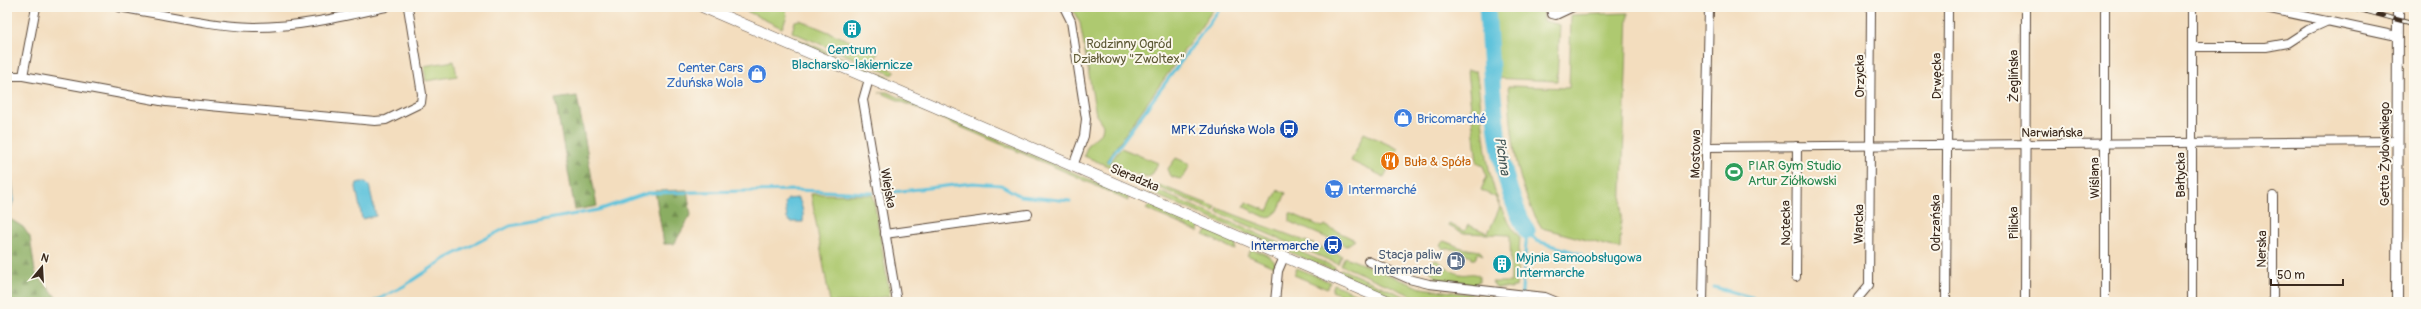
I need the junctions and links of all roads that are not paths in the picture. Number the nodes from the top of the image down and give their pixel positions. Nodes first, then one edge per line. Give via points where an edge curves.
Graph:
1 (36, 7) edge
2 (118, 7) edge
3 (386, 7) edge
4 (408, 7) edge
5 (703, 7) edge
6 (1064, 7) edge
7 (1551, 7) edge
8 (1573, 7) edge
9 (1709, 7) edge
10 (1871, 7) edge
11 (1948, 7) edge
12 (2026, 7) edge
13 (2105, 7) edge
14 (2192, 7) edge
15 (2261, 7) edge
16 (2398, 7) edge
17 (2328, 21) junction
18 (2397, 36) junction
19 (2192, 47) junction
20 (7, 76) edge
21 (23, 76) junction
22 (869, 79) junction
23 (2397, 141) junction
24 (2192, 143) junction
25 (2025, 144) junction
26 (2106, 144) junction
27 (1947, 145) junction
28 (1797, 146) junction
29 (1871, 146) junction
30 (1708, 147) junction
31 (1074, 166) junction
32 (2273, 196) dead end
33 (1028, 214) dead end
34 (885, 234) junction
35 (1284, 256) junction
36 (1368, 261) dead end
37 (1796, 277) dead end
38 (1532, 296) junction
39 (1858, 298) dead end
40 (1377, 299) edge
41 (897, 302) edge
42 (1275, 302) edge
43 (1390, 302) edge
44 (1544, 302) edge
45 (1557, 302) edge
46 (1703, 302) edge
47 (1946, 302) edge
48 (2025, 302) edge
49 (2105, 302) edge
50 (2192, 302) edge
51 (2272, 302) edge
52 (2397, 302) edge

1 - 21 street
2 - 3 street via 253,27 321,22
4 - 21 street via 422,94 421,103 386,120 166,102
5 - 22 main road, Sieradzka
6 - 31 street via 1071,20 1086,116 1084,136
7 - 8 street via 1552,14 1556,15
9 - 30 street, Mostowa
10 - 29 street, Orzycka
11 - 27 street, Drwęcka
12 - 25 street, Żeglińska
13 - 26 street, Wiślana
14 - 19 street, Bałtycka
15 - 17 street
16 - 18 street, Getta Żydowskiego
17 - 18 street
17 - 19 street via 2288,43 2266,47
18 - 23 street, Getta Żydowskiego
19 - 24 street, Bałtycka
20 - 21 street
22 - 31 main road, Sieradzka
22 - 34 street, Wiejska via 863,100
23 - 24 street, Narwiańska
23 - 52 street, Getta Żydowskiego
24 - 26 street, Narwiańska
24 - 50 street, Bałtycka
25 - 26 street, Narwiańska
25 - 27 street, Narwiańska
25 - 48 street, Pilicka
26 - 49 street, Wiślana
27 - 29 street, Narwiańska
27 - 47 street, Odrzańska
28 - 29 street, Narwiańska
28 - 30 street, Narwiańska
28 - 37 street, Notecka
29 - 39 street, Warcka via 1869,284
30 - 46 street, Mostowa
31 - 35 main road, Sieradzka
32 - 51 street, Nerska
33 - 34 street
34 - 41 street, Wiejska
35 - 40 main road, Sieradzka
35 - 42 street via 1278,271
36 - 38 street via 1409,279 1425,283
38 - 44 street
38 - 45 street via 1545,297
40 - 43 main road, Sieradzka

